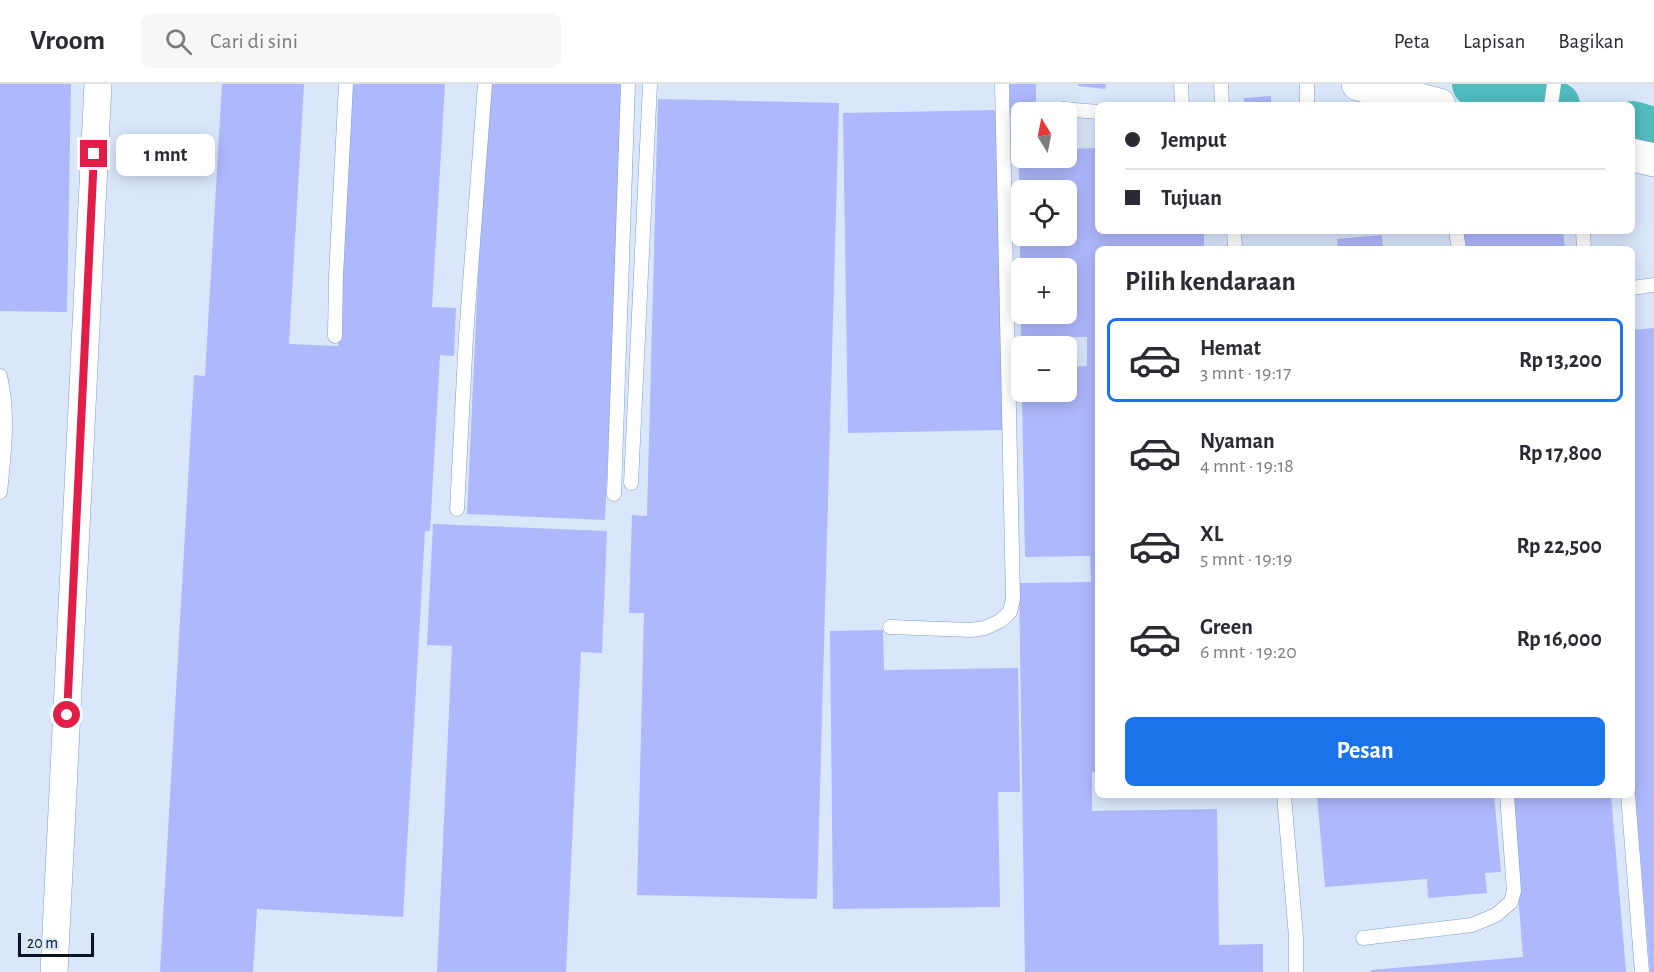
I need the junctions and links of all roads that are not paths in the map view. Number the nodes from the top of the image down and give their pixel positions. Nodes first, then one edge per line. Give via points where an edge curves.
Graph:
1 (98, 84) edge
2 (346, 84) edge
3 (485, 84) edge
4 (628, 84) edge
5 (650, 84) edge
6 (1002, 84) edge
7 (1181, 84) edge
8 (1221, 84) edge
9 (1307, 84) edge
10 (1554, 84) edge
11 (1377, 86) edge
12 (1182, 102) edge
13 (1222, 102) edge
14 (1307, 102) edge
15 (1429, 102) edge
16 (1551, 102) edge
17 (1077, 110) edge
18 (1095, 112) edge
19 (1635, 156) edge
20 (1654, 160) edge
21 (1654, 285) edge
22 (1635, 288) edge
23 (336, 336) dead end
24 (0, 376) edge
25 (631, 483) dead end
26 (0, 492) edge
27 (614, 494) dead end
28 (457, 509) dead end
29 (890, 627) dead end
30 (1284, 798) edge
31 (1507, 798) edge
32 (1628, 798) edge
33 (1363, 938) dead end
34 (54, 972) edge
35 (1296, 972) edge
36 (1642, 972) edge

1 - 34 street
2 - 23 lane
3 - 28 lane
4 - 27 lane
5 - 25 lane
6 - 29 lane via 1013,599 1010,612 985,628
7 - 12 lane
8 - 13 lane
9 - 14 lane
10 - 16 lane
11 - 15 street
17 - 18 lane
19 - 20 street
21 - 22 lane
24 - 26 lane via 5,445
30 - 35 lane
31 - 33 lane via 1512,902 1496,915 1472,924
32 - 36 lane

